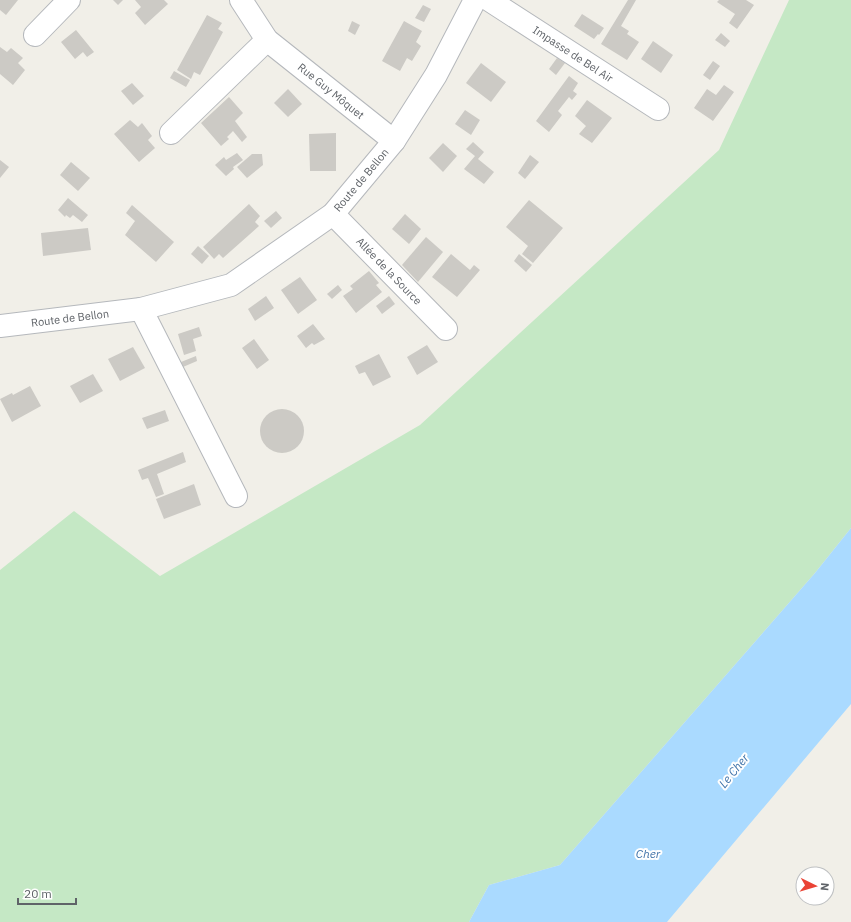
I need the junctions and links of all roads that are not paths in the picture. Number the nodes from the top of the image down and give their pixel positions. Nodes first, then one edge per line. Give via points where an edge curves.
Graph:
1 (69, 0) edge
2 (241, 0) edge
3 (475, 0) edge
4 (489, 0) edge
5 (35, 35) dead end
6 (267, 40) junction
7 (658, 109) dead end
8 (171, 133) dead end
9 (394, 141) junction
10 (333, 214) junction
11 (141, 309) junction
12 (0, 326) edge
13 (446, 329) dead end
14 (236, 496) dead end

1 - 5 street
2 - 6 street, Rue Guy Môquet
3 - 9 street, Route de Bellon via 436,75
4 - 7 street, Impasse de Bel Air
6 - 8 street
6 - 9 street, Rue Guy Môquet
9 - 10 street, Route de Bellon
10 - 11 street, Route de Bellon via 231,285
10 - 13 street, Allée de la Source
11 - 12 street, Route de Bellon
11 - 14 street

